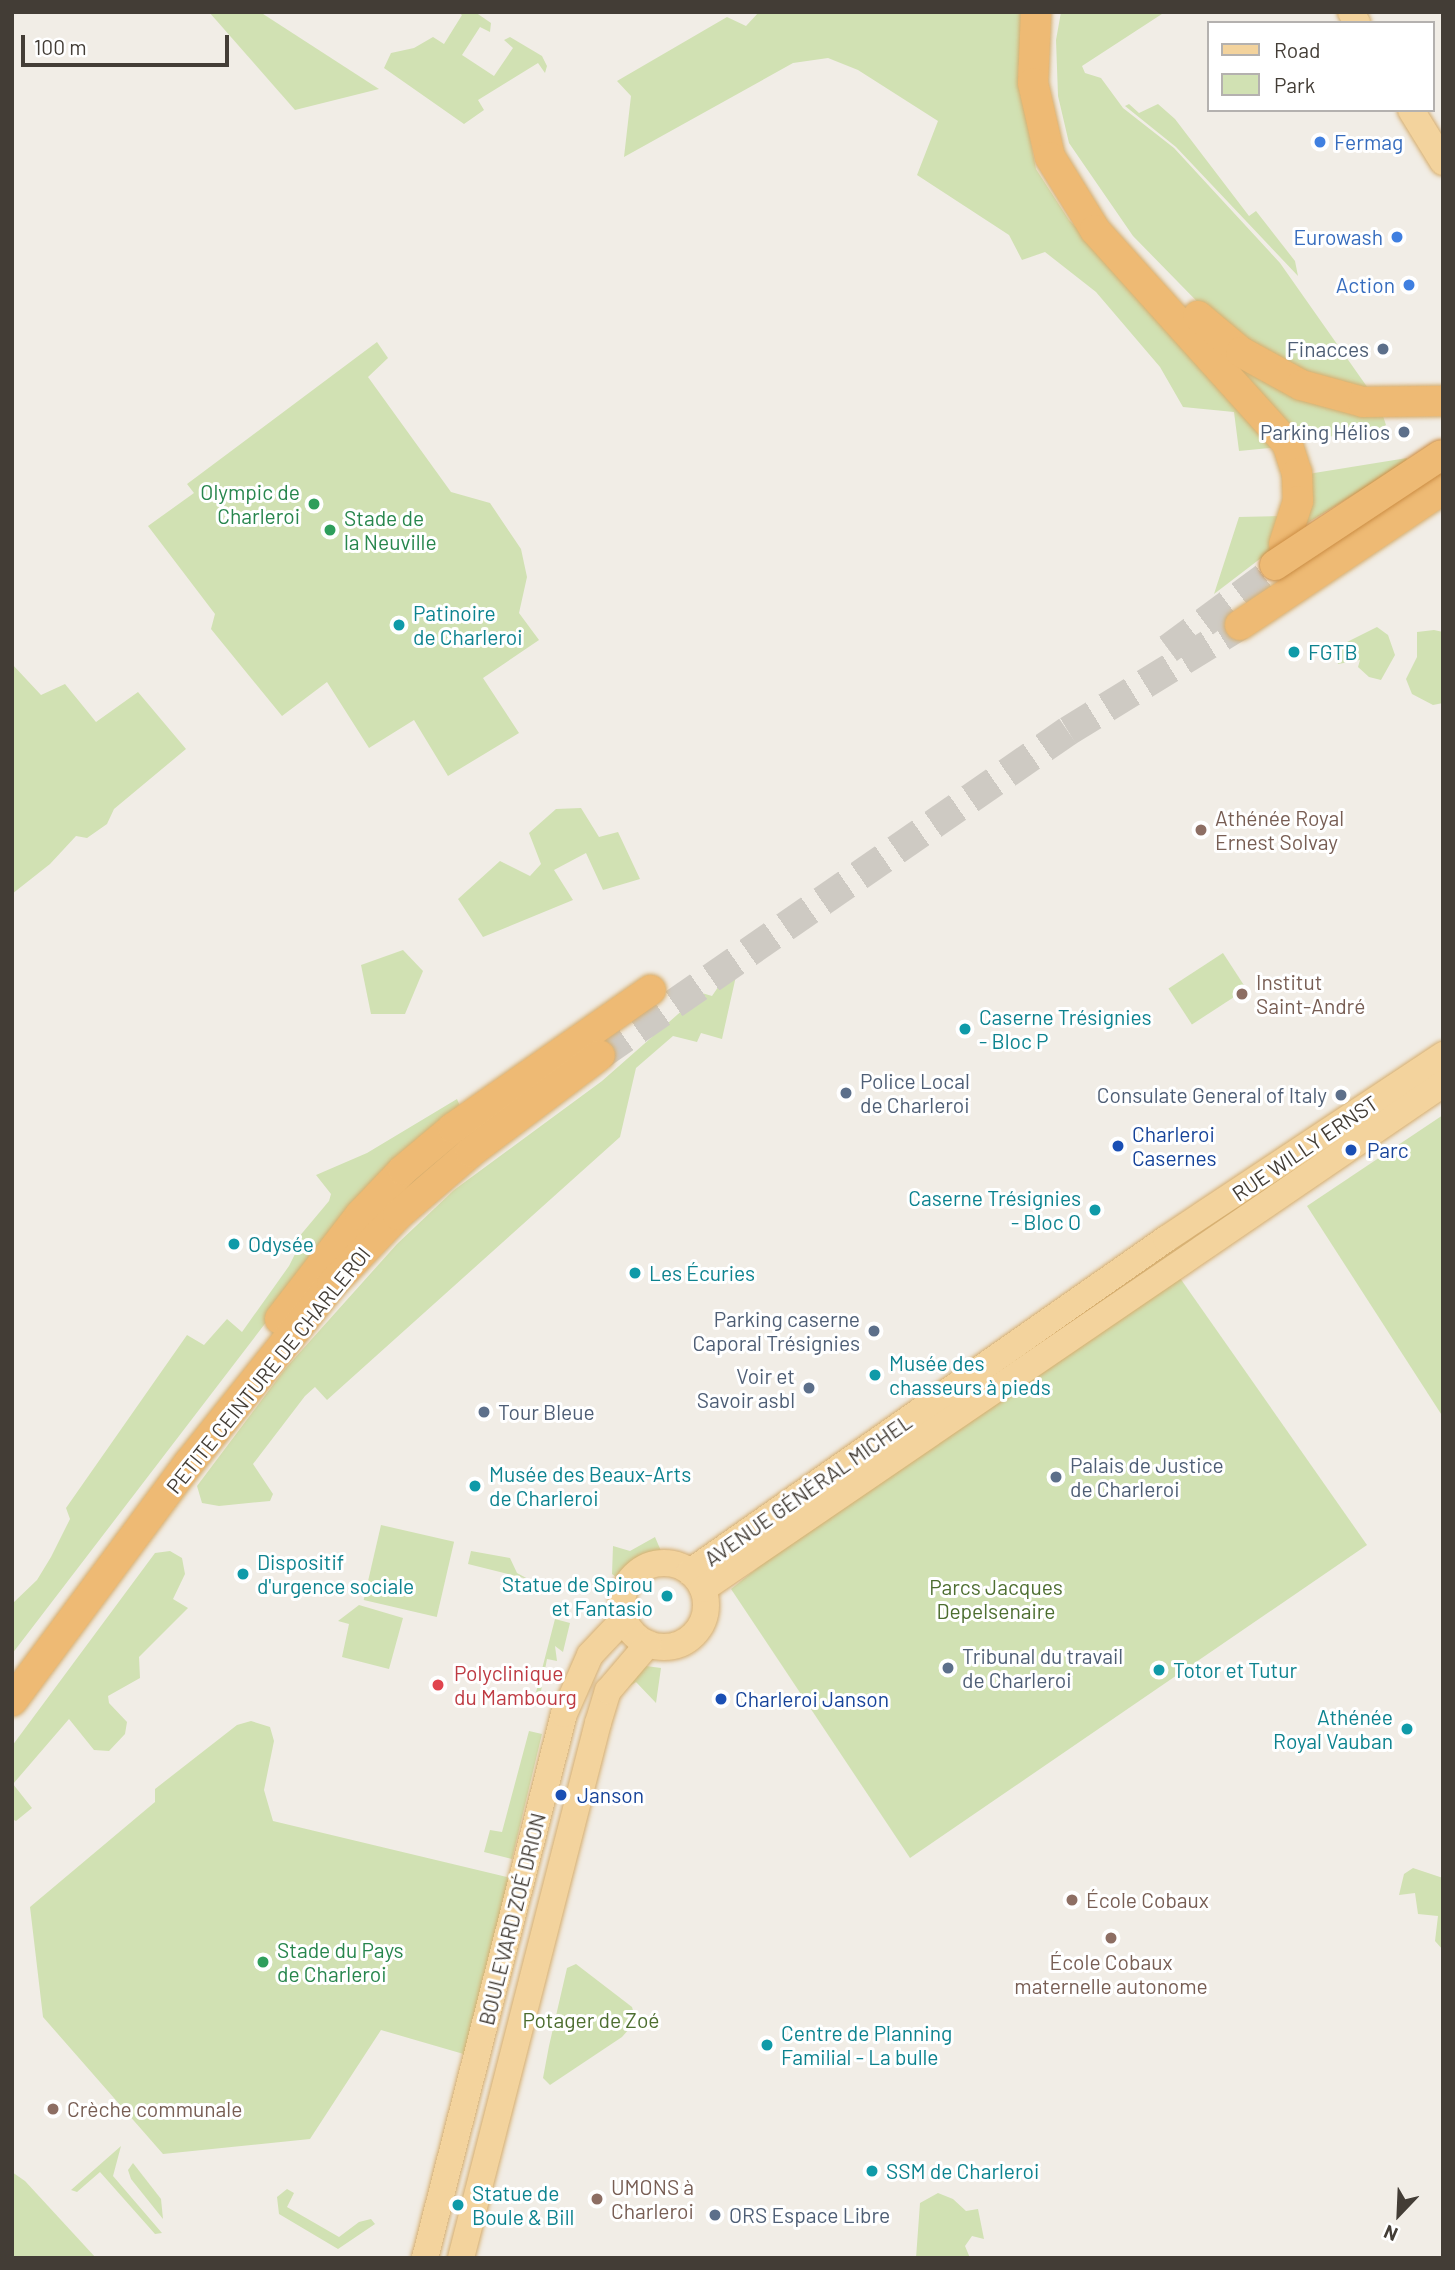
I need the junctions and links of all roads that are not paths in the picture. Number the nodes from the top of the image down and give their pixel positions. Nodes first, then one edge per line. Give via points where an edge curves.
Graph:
1 (1036, 12) edge
2 (1051, 12) edge
3 (1412, 112) edge
4 (1443, 162) edge
5 (1443, 401) edge
6 (1443, 454) edge
7 (1443, 489) edge
8 (1240, 625) tunnel mouth
9 (651, 990) dead end
10 (600, 1055) tunnel mouth
11 (1443, 1055) edge
12 (1443, 1084) edge
13 (1166, 1239) joint
14 (1181, 1262) joint
15 (189, 1463) junction
16 (697, 1581) junction
17 (624, 1619) junction
18 (648, 1644) junction
19 (12, 1701) edge
20 (425, 2258) edge
21 (461, 2258) edge

1 - 6 highway, bridge via 1032,53 1036,108 1062,182 1095,230 1257,404 1287,443 1297,473 1297,513 1280,555
2 - 5 highway via 1046,58 1050,97 1075,174 1104,217 1176,295 1270,371 1329,395 1398,404
3 - 4 main road
7 - 8 highway
9 - 15 highway via 453,1128 403,1171 318,1268 214,1406
10 - 15 highway, PETITE CEINTURE DE CHARLEROI via 471,1152 398,1215 332,1284
11 - 13 main road, RUE WILLY ERNST
12 - 14 main road, RUE WILLY ERNST
13 - 16 main road, AVENUE GÉNÉRAL MICHEL
14 - 16 main road, AVENUE GÉNÉRAL MICHEL
15 - 19 highway, PETITE CEINTURE DE CHARLEROI
16 - 17 main road via 665,1563 643,1569 623,1594
16 - 18 main road via 705,1610 698,1630 678,1645
17 - 18 main road
17 - 20 main road, BOULEVARD ZOÉ DRION via 590,1655 564,1714
18 - 21 main road, BOULEVARD ZOÉ DRION via 625,1667 604,1702

